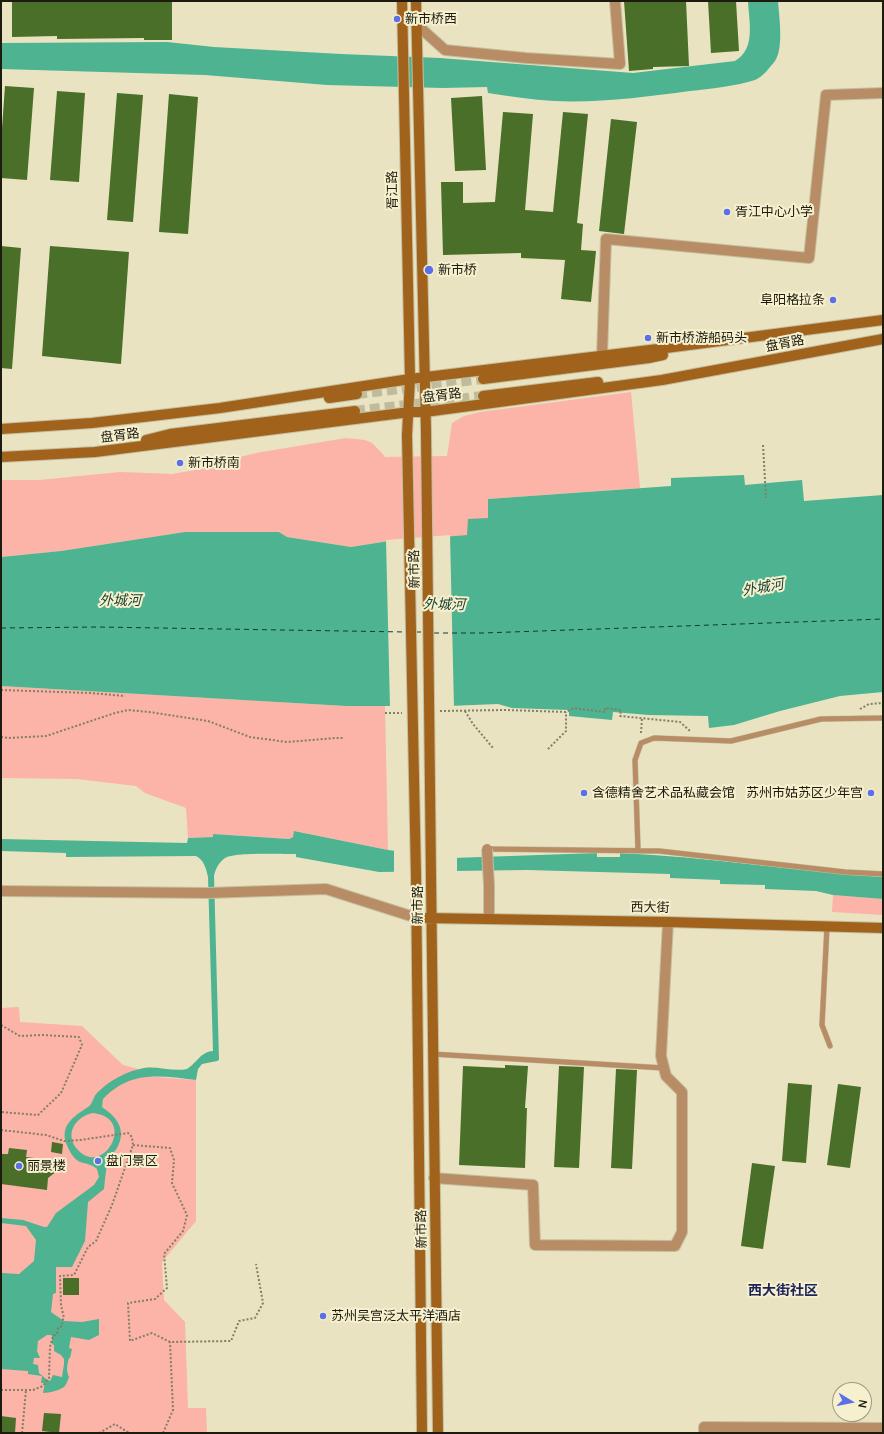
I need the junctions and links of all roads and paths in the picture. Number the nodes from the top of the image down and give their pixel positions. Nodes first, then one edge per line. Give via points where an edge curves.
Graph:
1 (402, 1) edge
2 (416, 1) edge
3 (615, 1) edge
4 (416, 24) junction
5 (883, 93) edge
6 (883, 320) edge
7 (735, 339) junction
8 (883, 339) edge
9 (602, 356) junction
10 (738, 366) junction
11 (424, 377) junction
12 (483, 378) tunnel mouth
13 (410, 379) junction
14 (357, 394) tunnel mouth
15 (483, 396) tunnel mouth
16 (355, 411) tunnel mouth
17 (410, 412) junction
18 (425, 412) junction
19 (92, 423) junction
20 (1, 429) edge
21 (763, 446) dead end
22 (95, 452) junction
23 (1, 457) edge
24 (766, 498) dead end
25 (1, 690) edge
26 (125, 696) dead end
27 (437, 711) dead end
28 (465, 711) junction
29 (407, 712) dead end
30 (566, 712) junction
31 (385, 713) dead end
32 (642, 718) junction
33 (883, 718) edge
34 (1, 737) edge
35 (344, 738) dead end
36 (700, 740) junction
37 (641, 743) junction
38 (493, 748) dead end
39 (548, 749) dead end
40 (487, 848) joint
41 (638, 850) junction
42 (883, 874) edge
43 (1, 891) edge
44 (417, 918) junction
45 (431, 918) junction
46 (489, 919) junction
47 (668, 922) junction
48 (827, 927) junction
49 (883, 928) edge
50 (1, 1025) edge
51 (830, 1046) dead end
52 (432, 1054) junction
53 (664, 1068) junction
54 (1, 1112) edge
55 (1, 1130) edge
56 (133, 1145) junction
57 (434, 1178) junction
58 (256, 1264) dead end
59 (170, 1342) junction
60 (1, 1390) edge
61 (26, 1390) junction
62 (883, 1428) edge
63 (22, 1433) edge
64 (99, 1433) edge
65 (129, 1433) edge
66 (163, 1433) edge
67 (422, 1433) edge
68 (438, 1433) edge
69 (704, 1433) edge

1 - 13 main road, 胥江路
2 - 4 main road, 胥江路
3 - 4 street via 620,64 445,50
4 - 11 main road, 胥江路
5 - 9 street via 826,95 809,258 606,239
6 - 7 main road, 盘胥路
7 - 9 main road, 盘胥路
7 - 12 main road via 648,358
8 - 10 main road, 盘胥路
9 - 11 main road, 盘胥路
10 - 15 main road
10 - 18 main road, 盘胥路 via 662,380
11 - 13 main road, 盘胥路
11 - 18 main road, 新市路
13 - 17 main road, 新市路
13 - 19 main road, 盘胥路 via 220,408
14 - 19 main road via 162,420
16 - 22 main road via 170,434
17 - 18 main road, 盘胥路
17 - 22 main road, 盘胥路
17 - 44 main road, 新市路, bridge via 408,435
18 - 45 main road, 新市路, bridge
19 - 20 main road, 盘胥路
21 - 24 path
22 - 23 main road, 盘胥路
25 - 26 path
27 - 28 path
28 - 30 path
28 - 38 path
29 - 31 path
30 - 32 path via 574,708 605,712 605,708 621,710 620,716
30 - 39 path via 566,732
32 - 36 path via 680,722
32 - 37 path
33 - 36 lane via 821,719 731,741
34 - 35 path via 46,736 128,710 208,721 250,737 286,742
36 - 37 lane via 654,738
37 - 41 lane via 635,760
40 - 41 lane
40 - 46 street, bridge
41 - 42 lane
43 - 44 street via 208,893 326,888
44 - 45 main road, 西大街
44 - 67 main road, 新市路
45 - 46 main road, 西大街
45 - 52 main road, 新市路
46 - 47 main road, 西大街
47 - 48 main road, 西大街
47 - 53 street via 661,1056
48 - 49 main road, 西大街
48 - 51 lane via 822,1025
50 - 54 path via 20,1036 79,1037 82,1045 61,1093 38,1115
52 - 53 lane
52 - 57 main road, 新市路
53 - 57 street via 666,1076 682,1092 682,1232 674,1246 535,1245 533,1185
55 - 56 path via 46,1135 64,1141 128,1133 132,1137
56 - 59 path via 170,1148 174,1160 172,1183 187,1215 183,1230 164,1254 167,1288 155,1298 128,1303 130,1341 152,1333
56 - 61 path via 96,1241 88,1247 74,1275 60,1276 64,1318 51,1343 49,1378 43,1386
57 - 68 main road, 新市路
58 - 59 path via 263,1303 254,1318 239,1321 231,1340
59 - 66 path via 173,1410
60 - 61 path
61 - 63 path
62 - 69 street via 704,1426
64 - 65 path via 115,1424

